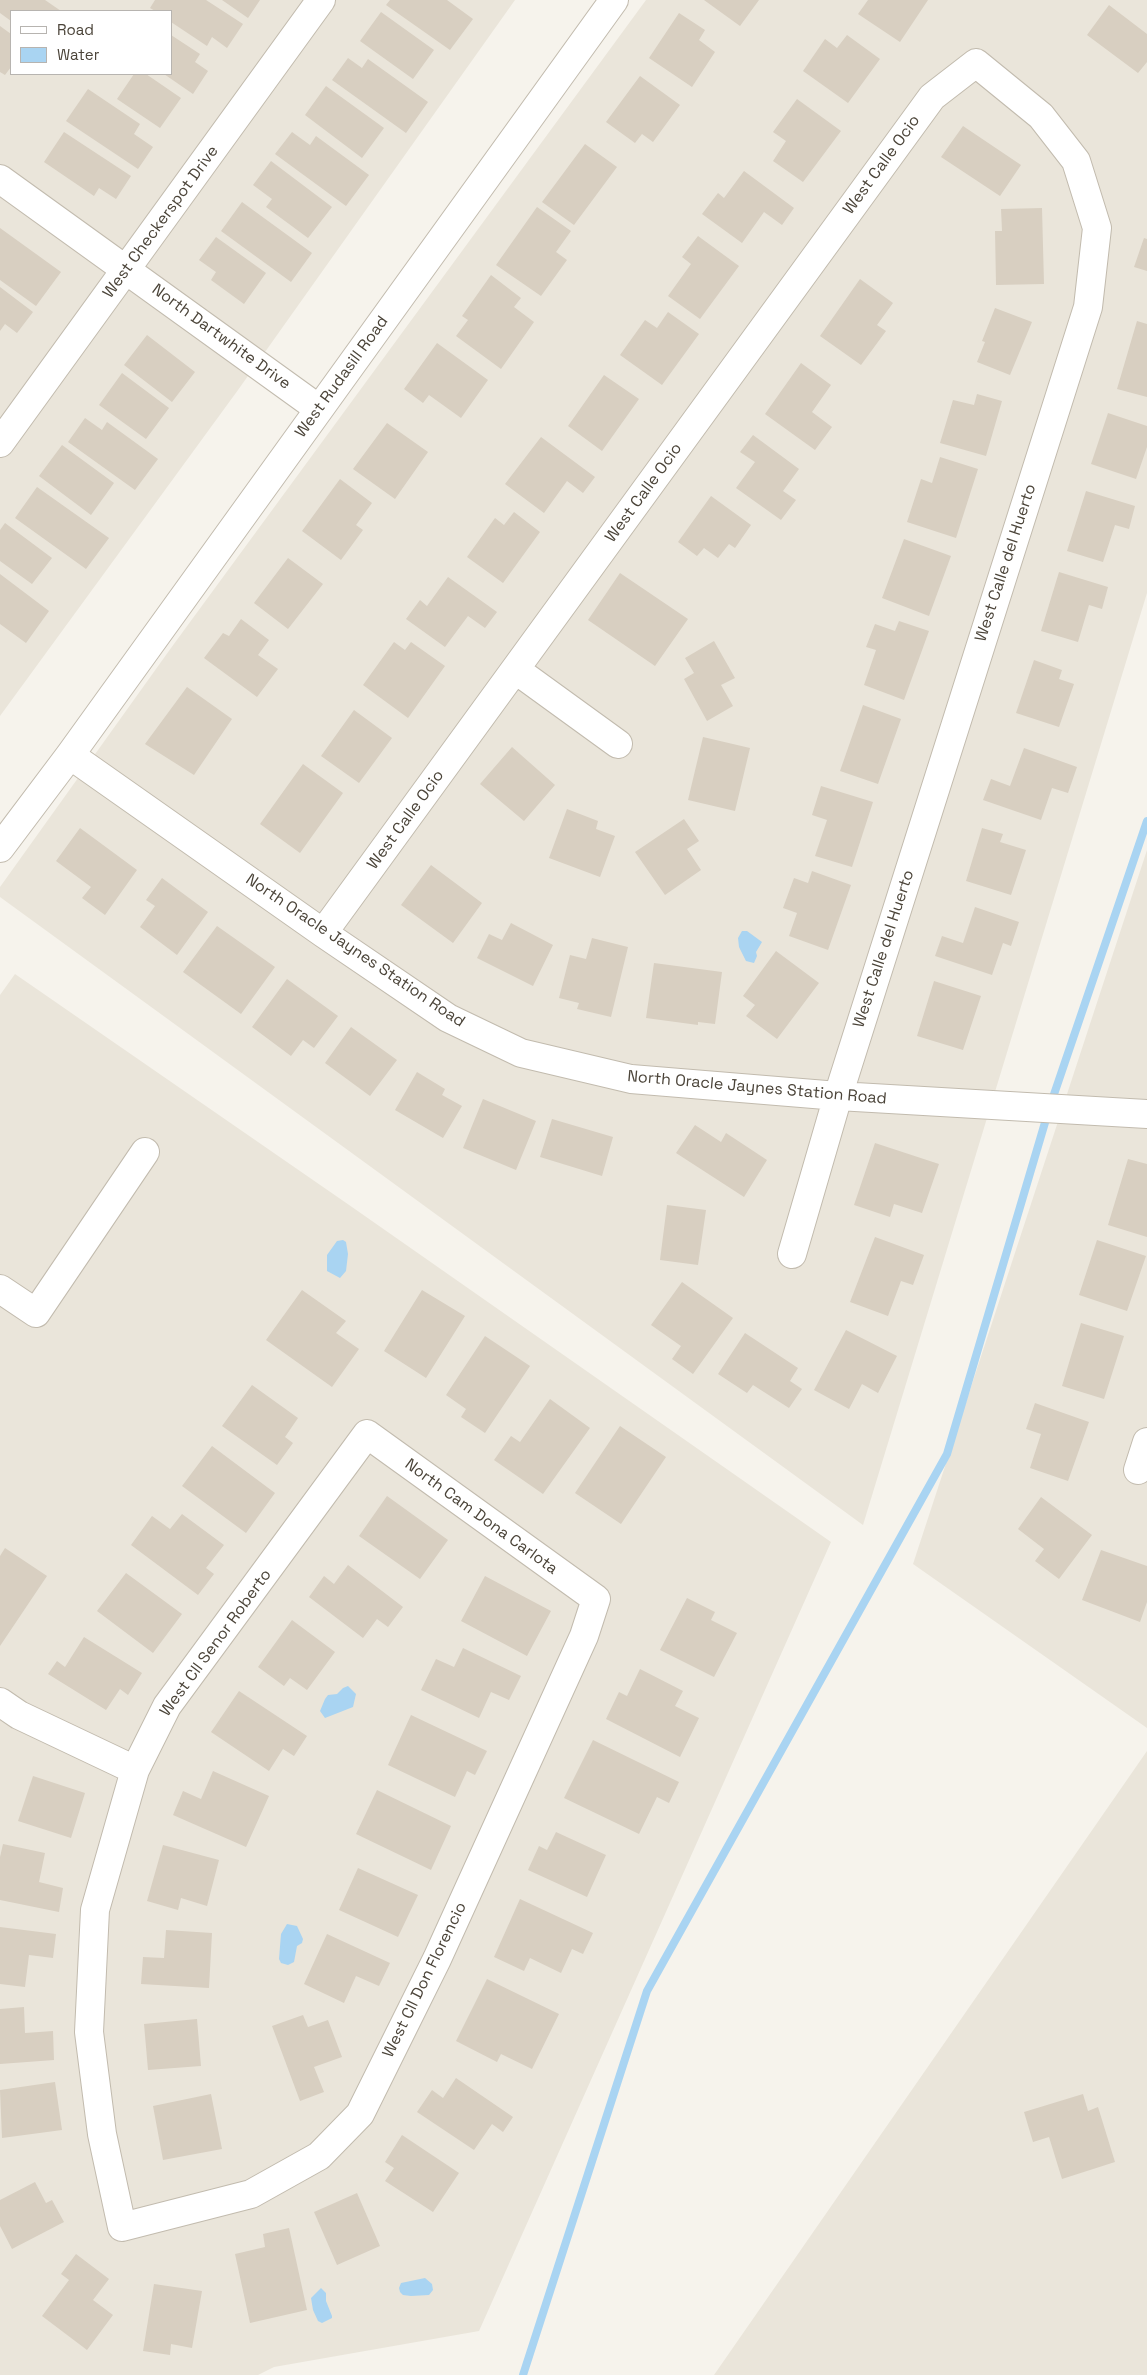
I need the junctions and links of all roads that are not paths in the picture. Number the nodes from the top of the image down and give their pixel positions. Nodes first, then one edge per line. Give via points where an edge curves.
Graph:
1 (321, 0) edge
2 (614, 0) edge
3 (976, 63) joint
4 (0, 179) edge
5 (128, 270) junction
6 (319, 409) junction
7 (0, 443) edge
8 (516, 670) junction
9 (618, 744) dead end
10 (70, 755) junction
11 (0, 848) edge
12 (323, 933) junction
13 (838, 1096) junction
14 (1147, 1114) edge
15 (145, 1152) dead end
16 (792, 1254) dead end
17 (0, 1289) edge
18 (367, 1434) joint
19 (1147, 1442) edge
20 (1138, 1470) dead end
21 (596, 1599) joint
22 (0, 1702) edge
23 (135, 1770) junction
24 (122, 2227) joint

1 - 5 street, West Checkerspot Drive
2 - 6 street, West Rudasill Road
3 - 8 street, West Calle Ocio via 932,97
3 - 13 street, West Calle del Huerto via 1041,116 1076,161 1098,228 1088,307
4 - 5 street, North Dartwhite Drive
5 - 6 street, North Dartwhite Drive
5 - 7 street, West Checkerspot Drive
6 - 10 street, West Rudasill Road
8 - 9 street
8 - 12 street, West Calle Ocio
10 - 11 street, West Rudasill Road
10 - 12 street, North Oracle Jaynes Station Road
12 - 13 street, North Oracle Jaynes Station Road via 448,1018 521,1053 631,1079
13 - 14 street, North Oracle Jaynes Station Road
13 - 16 street, West Calle del Huerto
15 - 17 street via 36,1313
18 - 21 street, North Cam Dona Carlota
18 - 23 street, West Cll Senor Roberto via 167,1706
19 - 20 street
21 - 24 street, West Cll Don Florencio via 584,1636 437,1959 360,2114 319,2156 251,2194
22 - 23 street via 19,1715
23 - 24 street, West Cll Senor Roberto via 96,1910 89,2032 102,2134

